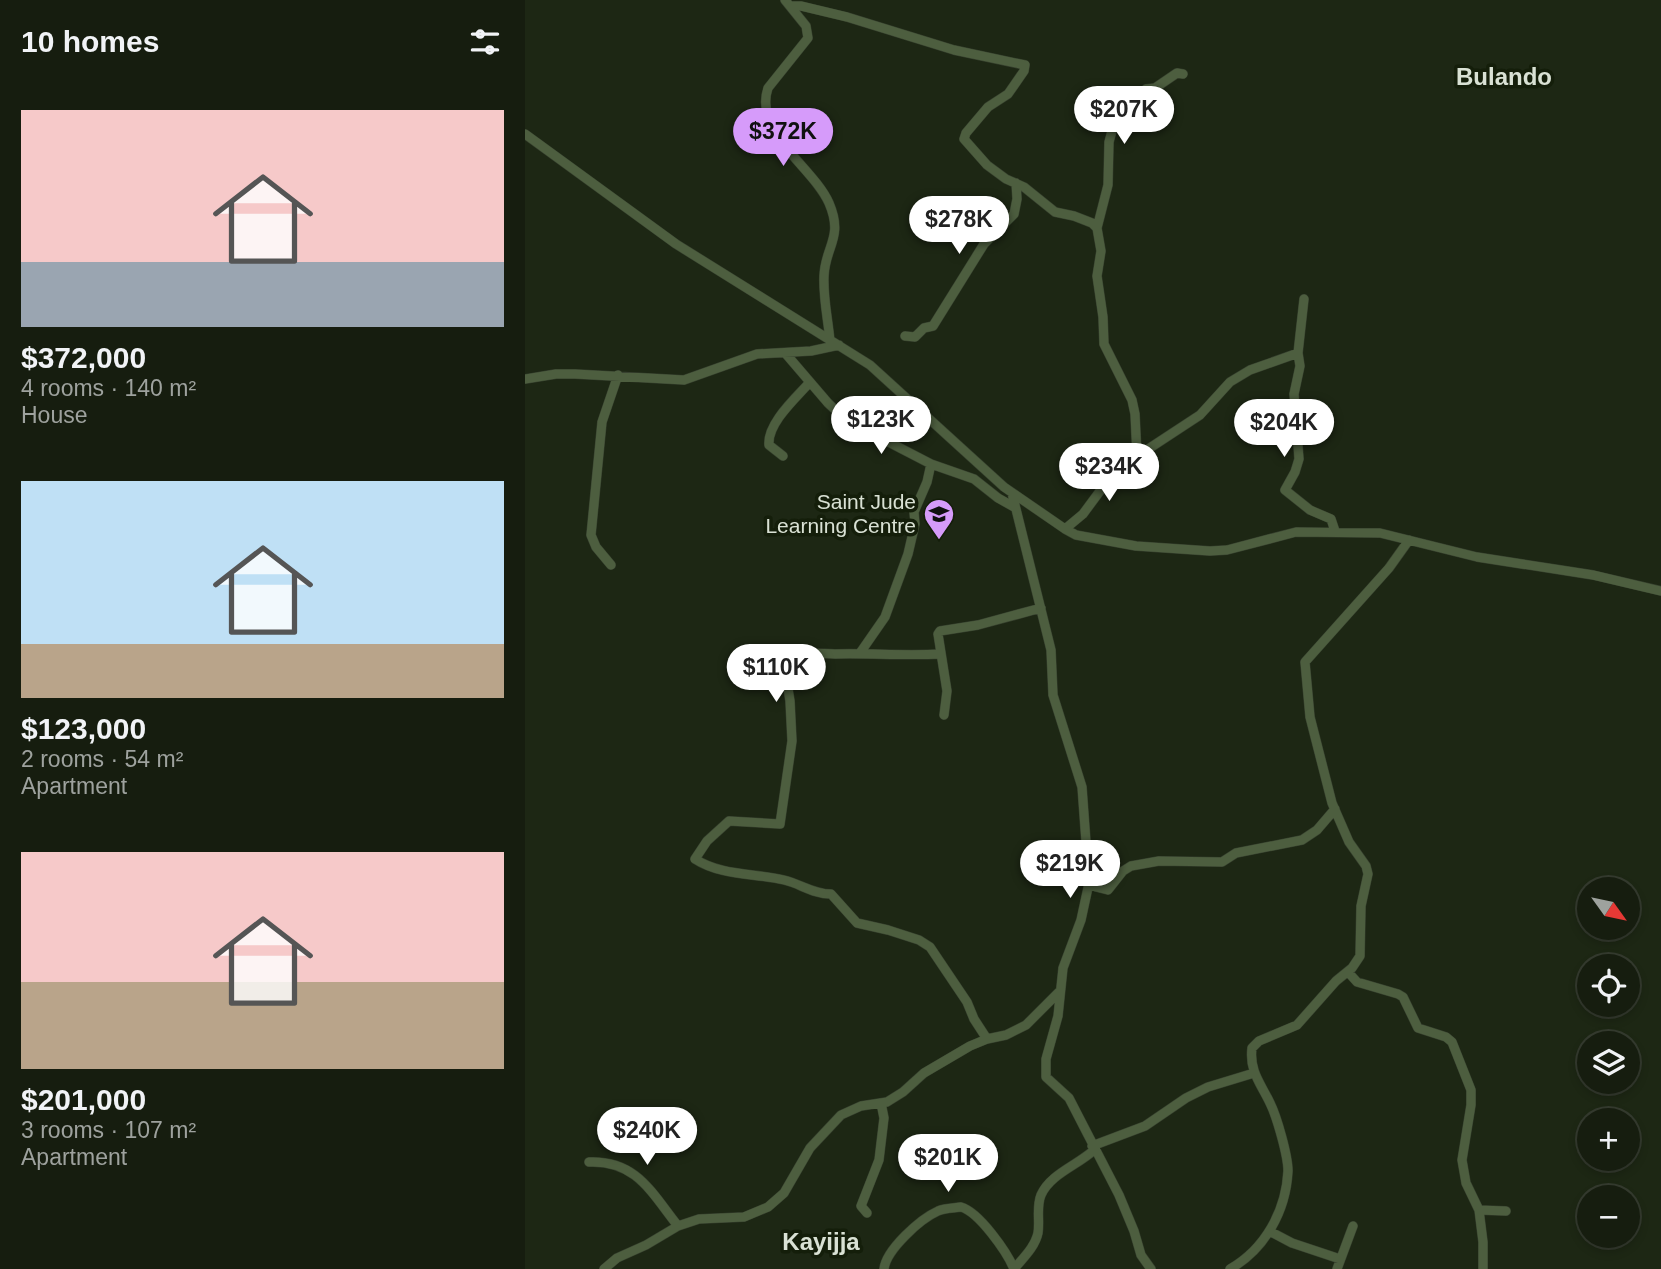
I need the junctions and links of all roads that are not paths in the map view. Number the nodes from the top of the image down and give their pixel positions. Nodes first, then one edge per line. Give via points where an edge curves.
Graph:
1 (788, 3) edge
2 (1183, 74) dead end
3 (525, 134) edge
4 (1016, 183) junction
5 (1097, 228) junction
6 (1304, 299) dead end
7 (905, 336) dead end
8 (835, 343) junction
9 (1298, 353) junction
10 (786, 354) junction
11 (618, 375) junction
12 (525, 379) edge
13 (810, 382) junction
14 (783, 456) dead end
15 (1137, 456) junction
16 (931, 464) junction
17 (1012, 493) junction
18 (1014, 508) junction
19 (1065, 529) junction
20 (1335, 531) junction
21 (1409, 540) junction
22 (611, 565) dead end
23 (1661, 591) edge
24 (1041, 608) junction
25 (860, 653) junction
26 (940, 653) junction
27 (944, 715) dead end
28 (1335, 809) junction
29 (1089, 883) junction
30 (1348, 972) junction
31 (1059, 992) junction
32 (987, 1039) junction
33 (1254, 1073) junction
34 (881, 1102) junction
35 (1093, 1148) junction
36 (589, 1162) dead end
37 (1479, 1210) junction
38 (1506, 1211) dead end
39 (867, 1213) dead end
40 (677, 1226) junction
41 (1353, 1226) dead end
42 (1271, 1232) junction
43 (1340, 1259) junction
44 (604, 1269) edge
45 (884, 1269) edge
46 (1014, 1269) edge
47 (1151, 1269) edge
48 (1230, 1269) edge
49 (1337, 1269) edge
50 (1483, 1269) edge

1 - 4 street via 1025,65 1008,94 988,107 964,136 986,165
1 - 8 street via 806,26 808,38 768,88 764,108 780,140 820,187 835,221 834,243 824,272 824,302
2 - 5 street via 1146,89 1128,111 1116,116 1109,142 1108,185
3 - 8 street via 676,244
4 - 5 street via 1055,212
4 - 7 street via 1014,214 984,244 933,326 915,337
5 - 15 street via 1104,344 1132,400
6 - 9 street
8 - 10 street
8 - 17 street via 870,365
9 - 15 street via 1230,382 1201,415
9 - 20 street via 1294,394 1299,459 1285,491 1331,519
10 - 11 street via 757,354 684,380
10 - 13 street
11 - 12 street via 556,374
11 - 22 street via 602,422 591,535
13 - 14 street via 771,433 769,445
13 - 16 street via 846,420
15 - 19 street
16 - 18 street via 974,479
16 - 25 street via 915,512 908,554 885,617
17 - 18 street
17 - 19 street
18 - 24 street
19 - 20 street via 1088,538 1193,551 1227,550 1296,532
20 - 21 street
21 - 23 street
21 - 28 street via 1305,662 1310,717
24 - 26 street via 944,629 938,634
24 - 29 street via 1051,650 1053,695 1082,787
25 - 26 street
25 - 32 street via 814,652 794,659 786,676 792,741 781,824 727,822 695,859 831,894 857,923 929,945
26 - 27 street via 947,691
28 - 29 street via 1317,831 1302,840 1236,853 1222,862 1159,861 1131,866 1108,890
28 - 30 street via 1368,874 1361,906 1360,956
29 - 31 street
30 - 33 street via 1297,1025 1255,1044 1251,1057
30 - 37 street via 1357,982 1403,997 1418,1028 1446,1037 1454,1045 1471,1090 1462,1160 1466,1183
31 - 32 street via 1026,1025
31 - 35 street via 1046,1077 1069,1098
32 - 34 street
33 - 35 street via 1209,1087 1145,1126
33 - 42 street via 1271,1104 1287,1160 1284,1191
34 - 39 street via 884,1118 879,1160 861,1206
34 - 40 street via 841,1115 810,1147 784,1193 768,1207 744,1217 699,1219
35 - 46 street via 1042,1192 1036,1239
35 - 47 street
36 - 40 street via 606,1161 631,1172
37 - 38 street
37 - 50 street
40 - 44 street
41 - 43 street
42 - 43 street
42 - 48 street
43 - 49 street
45 - 46 street via 885,1260 918,1225 938,1211 961,1207 974,1215 1009,1256

